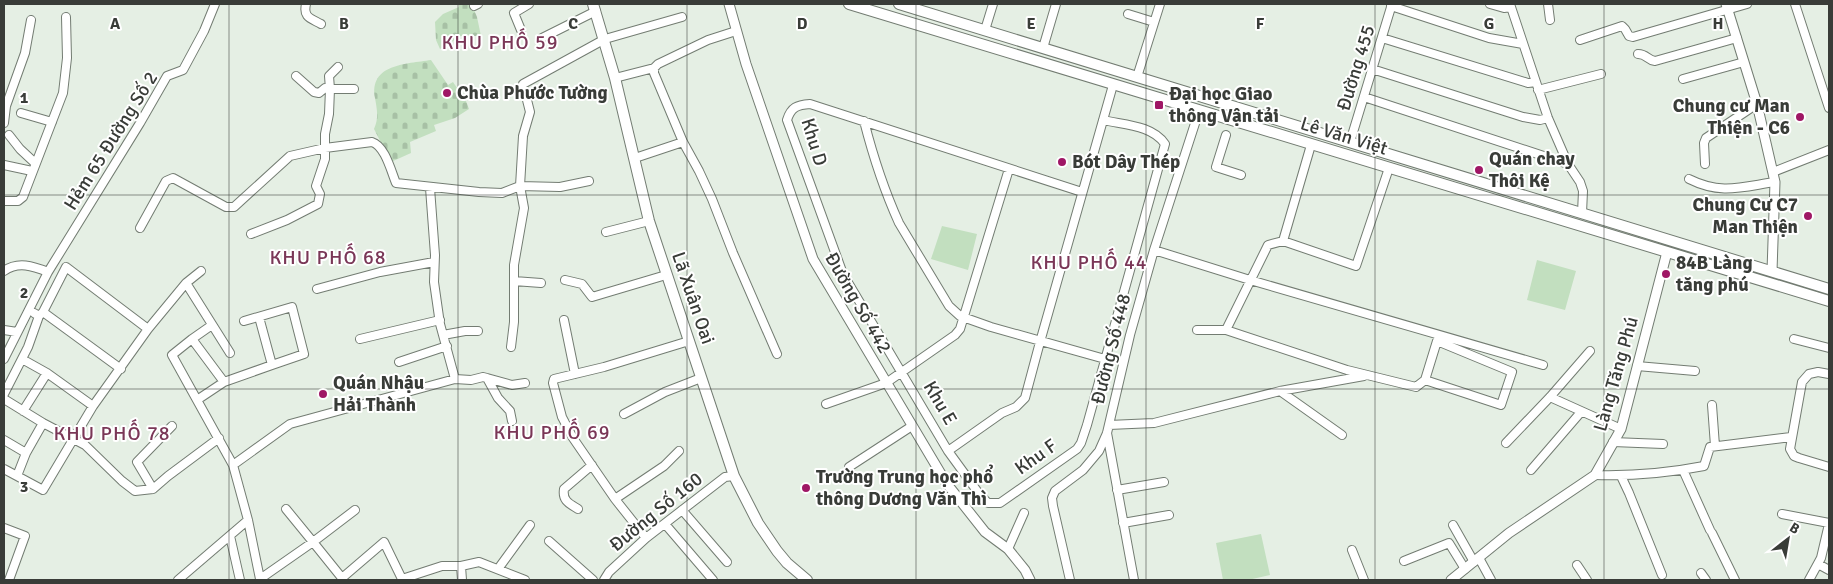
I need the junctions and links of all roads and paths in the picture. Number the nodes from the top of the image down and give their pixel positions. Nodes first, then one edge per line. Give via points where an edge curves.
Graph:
1 (215, 4) edge
2 (306, 4) edge
3 (529, 4) edge
4 (729, 4) edge
5 (850, 4) edge
6 (894, 4) edge
7 (899, 4) edge
8 (993, 4) edge
9 (1056, 4) edge
10 (1160, 4) edge
11 (1490, 4) edge
12 (1548, 4) edge
13 (1747, 4) edge
14 (1795, 4) edge
15 (1392, 5) edge
16 (1510, 5) edge
17 (1727, 7) edge
18 (595, 8) edge
19 (1128, 14) dead end
20 (66, 17) dead end
21 (682, 17) dead end
22 (890, 17) junction
23 (31, 20) dead end
24 (1550, 20) dead end
25 (1154, 22) junction
26 (321, 24) dead end
27 (520, 30) dead end
28 (985, 30) junction
29 (736, 31) junction
30 (542, 38) dead end
31 (1382, 38) junction
32 (1737, 38) junction
33 (605, 39) junction
34 (1580, 40) dead end
35 (1523, 44) junction
36 (1043, 48) junction
37 (1638, 54) dead end
38 (1744, 62) junction
39 (338, 67) dead end
40 (654, 68) junction
41 (1372, 69) junction
42 (1601, 74) dead end
43 (296, 76) dead end
44 (1137, 76) junction
45 (615, 78) junction
46 (1683, 79) dead end
47 (1113, 85) junction
48 (1537, 86) junction
49 (330, 89) junction
50 (354, 89) dead end
51 (1182, 90) junction
52 (1132, 91) junction
53 (1203, 97) junction
54 (1364, 97) junction
55 (1178, 104) junction
56 (1757, 104) junction
57 (1829, 108) edge
58 (1199, 111) junction
59 (21, 113) dead end
60 (1548, 118) junction
61 (1103, 120) junction
62 (864, 121) junction
63 (52, 122) junction
64 (4, 123) edge
65 (9, 135) dead end
66 (1226, 135) dead end
67 (683, 142) junction
68 (1350, 142) junction
69 (1311, 145) junction
70 (325, 148) junction
71 (1829, 150) edge
72 (1346, 155) junction
73 (635, 158) junction
74 (35, 163) junction
75 (1568, 164) junction
76 (1705, 164) dead end
77 (4, 165) edge
78 (1389, 168) junction
79 (1009, 169) junction
80 (32, 171) junction
81 (1773, 172) junction
82 (1241, 175) dead end
83 (1689, 179) dead end
84 (589, 181) dead end
85 (1775, 182) junction
86 (520, 186) junction
87 (430, 188) junction
88 (1082, 192) junction
89 (4, 201) edge
90 (1582, 213) junction
91 (649, 221) junction
92 (140, 228) dead end
93 (606, 232) dead end
94 (251, 234) dead end
95 (1283, 240) junction
96 (1670, 240) junction
97 (1154, 250) junction
98 (1667, 252) junction
99 (434, 262) junction
100 (4, 271) edge
101 (201, 271) dead end
102 (1772, 271) junction
103 (48, 272) junction
104 (666, 275) junction
105 (565, 280) dead end
106 (1250, 280) junction
107 (514, 281) junction
108 (186, 283) junction
109 (541, 283) dead end
110 (1770, 283) junction
111 (317, 289) dead end
112 (1829, 289) edge
113 (1829, 301) edge
114 (29, 310) junction
115 (41, 314) junction
116 (259, 317) junction
117 (964, 317) junction
118 (440, 320) junction
119 (564, 320) dead end
120 (244, 321) dead end
121 (212, 325) junction
122 (148, 329) junction
123 (4, 330) edge
124 (1197, 330) dead end
125 (1226, 330) junction
126 (478, 331) dead end
127 (17, 332) junction
128 (443, 335) junction
129 (192, 339) junction
130 (360, 339) dead end
131 (1794, 339) dead end
132 (689, 341) junction
133 (1040, 342) junction
134 (447, 346) junction
135 (511, 347) dead end
136 (1829, 348) edge
137 (1590, 351) dead end
138 (230, 353) dead end
139 (777, 354) dead end
140 (4, 359) edge
141 (22, 359) junction
142 (1105, 359) junction
143 (399, 362) dead end
144 (272, 365) junction
145 (1544, 365) dead end
146 (1637, 366) junction
147 (120, 369) junction
148 (1695, 371) dead end
149 (903, 372) junction
150 (47, 373) junction
151 (575, 374) junction
152 (1829, 374) edge
153 (1369, 375) junction
154 (487, 378) junction
155 (701, 378) junction
156 (455, 379) junction
157 (1425, 380) junction
158 (224, 382) junction
159 (525, 383) dead end
160 (886, 383) junction
161 (1280, 391) junction
162 (4, 394) edge
163 (1550, 397) junction
164 (4, 399) edge
165 (197, 400) junction
166 (826, 404) dead end
167 (1712, 405) dead end
168 (93, 406) junction
169 (23, 411) junction
170 (1581, 412) junction
171 (624, 414) dead end
172 (512, 421) dead end
173 (43, 423) junction
174 (172, 426) dead end
175 (912, 426) junction
176 (1108, 429) junction
177 (1621, 429) junction
178 (1342, 435) dead end
179 (1791, 437) junction
180 (219, 438) junction
181 (4, 440) edge
182 (72, 440) junction
183 (1614, 442) junction
184 (1506, 443) dead end
185 (1663, 444) dead end
186 (1715, 446) junction
187 (678, 450) dead end
188 (948, 451) junction
189 (26, 453) junction
190 (234, 465) junction
191 (592, 465) junction
192 (850, 467) dead end
193 (1829, 467) edge
194 (4, 469) edge
195 (1531, 470) dead end
196 (1683, 470) junction
197 (1595, 475) junction
198 (17, 476) junction
199 (734, 476) junction
200 (1621, 476) junction
201 (1164, 482) dead end
202 (153, 489) junction
203 (1117, 490) junction
204 (615, 499) junction
205 (578, 509) dead end
206 (286, 510) dead end
207 (355, 510) dead end
208 (682, 510) junction
209 (1024, 513) dead end
210 (1782, 514) dead end
211 (1170, 515) dead end
212 (248, 520) junction
213 (1123, 522) junction
214 (665, 524) junction
215 (1829, 524) edge
216 (530, 525) dead end
217 (1453, 525) dead end
218 (4, 528) edge
219 (230, 536) junction
220 (646, 538) junction
221 (550, 540) dead end
222 (313, 542) junction
223 (1008, 549) junction
224 (1352, 550) dead end
225 (1476, 560) junction
226 (1404, 561) dead end
227 (727, 562) dead end
228 (1818, 564) junction
229 (1577, 565) dead end
230 (461, 566) junction
231 (498, 569) junction
232 (1465, 569) junction
233 (1829, 570) edge
234 (1701, 573) dead end
235 (1662, 575) dead end
236 (182, 579) edge
237 (341, 579) edge
238 (9, 580) edge
239 (240, 580) edge
240 (402, 580) edge
241 (462, 580) edge
242 (525, 580) edge
243 (593, 580) edge
244 (604, 580) edge
245 (713, 580) edge
246 (807, 580) edge
247 (1030, 580) edge
248 (1070, 580) edge
249 (1134, 580) edge
250 (1364, 580) edge
251 (1451, 580) edge
252 (1491, 580) edge
253 (1587, 580) edge
254 (1706, 580) edge
255 (1735, 580) edge
256 (1809, 580) edge

1 - 103 street, Hẻm 65 Đường Số 2 via 183,70 167,76
2 - 26 street via 307,17
3 - 27 street via 514,12
4 - 29 street, Đường Số 442
5 - 22 main road, Lê Văn Việt
6 - 22 main road
7 - 28 main road, Lê Văn Việt
8 - 28 street
9 - 36 street
10 - 25 street
11 - 16 street via 1504,8
12 - 24 street
13 - 17 street
14 - 57 street
15 - 31 street, Đường 455
15 - 35 street via 1489,38
16 - 35 street
17 - 32 street
17 - 34 street via 1632,37 1622,26
18 - 30 street
18 - 33 main road, Lã Xuân Oai
19 - 25 street
20 - 63 street via 67,58 62,93
21 - 33 street
22 - 47 main road, Lê Văn Việt
23 - 64 street via 25,53 6,106
25 - 44 street
28 - 36 main road, Lê Văn Việt
29 - 40 street via 708,40
29 - 160 street, Đường Số 442 via 813,259
31 - 41 street, Đường 455
31 - 48 street
32 - 37 street via 1655,61
32 - 38 street
33 - 45 main road, Lã Xuân Oai
33 - 86 street via 523,84 530,112 523,136
35 - 48 street
36 - 44 main road, Lê Văn Việt
38 - 46 street
38 - 56 street
39 - 49 street via 329,76
40 - 45 street
40 - 67 street
41 - 54 street, Đường 455
41 - 60 street via 1523,117
42 - 48 street
43 - 49 street via 314,92
44 - 51 main road, Lê Văn Việt
44 - 52 main road
45 - 73 main road, Lã Xuân Oai
47 - 52 main road, Lê Văn Việt
47 - 61 street
48 - 60 street
49 - 50 street
49 - 70 street
51 - 53 main road, Lê Văn Việt
51 - 55 main road
52 - 55 main road, Lê Văn Việt
53 - 58 main road
53 - 68 main road, Lê Văn Việt
54 - 68 street, Đường 455
54 - 75 street
55 - 58 main road, Lê Văn Việt
56 - 76 street via 1706,138
56 - 81 street
58 - 69 main road, Lê Văn Việt
58 - 97 street, Đường Số 448
59 - 63 street
60 - 75 street
61 - 88 street
61 - 142 street, Khu F via 1149,130 1161,137 1165,144
62 - 79 street
62 - 117 street via 874,158 899,223 949,306
62 - 149 street, Khu D via 810,104 796,106 786,120 840,268
63 - 74 street
65 - 74 street
66 - 82 street via 1213,166
67 - 73 street
67 - 139 street via 700,171
68 - 72 main road
68 - 90 main road, Lê Văn Việt
69 - 72 main road, Lê Văn Việt
69 - 95 street
70 - 87 street via 376,143 396,183
70 - 92 street via 290,156 234,207 226,208 173,178 166,181
70 - 94 street via 325,159 316,186 320,194 318,204
71 - 81 street
72 - 78 main road, Lê Văn Việt
73 - 91 main road, Lã Xuân Oai
74 - 80 street
75 - 90 street via 1583,191
77 - 80 street
78 - 95 street via 1356,266
78 - 98 main road, Lê Văn Việt
79 - 88 street
79 - 117 street
80 - 89 street via 23,198
81 - 85 street
83 - 85 street via 1717,189
84 - 86 street via 560,187
85 - 102 street
86 - 87 street via 502,192
86 - 107 street via 524,208
87 - 99 street
88 - 133 street
90 - 96 main road, Lê Văn Việt
91 - 93 street
91 - 104 main road, Lã Xuân Oai
95 - 106 street via 1268,245
96 - 98 main road
96 - 102 main road, Lê Văn Việt
97 - 106 street
97 - 176 street, Đường Số 448
98 - 110 main road, Lê Văn Việt
98 - 146 street, Làng Tăng Phú
99 - 111 street
99 - 118 street
100 - 103 street via 23,264
101 - 108 street
102 - 110 main road
102 - 112 main road, Lê Văn Việt
103 - 114 street, Hẻm 65 Đường Số 2
104 - 105 street via 592,297 582,284
104 - 132 main road, Lã Xuân Oai
106 - 125 street
106 - 145 street
107 - 109 street
107 - 135 street
108 - 121 street
108 - 122 street
110 - 113 main road, Lê Văn Việt
114 - 115 street
114 - 127 street, Hẻm 65 Đường Số 2
115 - 122 street via 66,267
115 - 141 street
115 - 147 street
116 - 120 street
116 - 144 street
116 - 144 street via 292,307 304,354
117 - 133 street
117 - 149 street via 955,335
118 - 128 street
118 - 130 street
119 - 151 street
121 - 129 street
121 - 138 street
122 - 147 street
123 - 127 street
124 - 125 street
125 - 153 street
126 - 128 street
127 - 140 street, Hẻm 65 Đường Số 2
128 - 134 street
129 - 158 street
129 - 165 street via 172,355
131 - 136 street
132 - 151 street
132 - 155 main road, Lã Xuân Oai
133 - 142 street
133 - 188 street via 1025,398
134 - 143 street
134 - 156 street
137 - 163 street
141 - 150 street
141 - 162 street
142 - 188 street, Khu F via 1078,449 1000,502 984,500
144 - 158 street
146 - 148 street
146 - 177 street, Làng Tăng Phú
147 - 168 street
149 - 160 street
149 - 188 street, Khu E
150 - 168 street
150 - 169 street
151 - 191 street via 553,383 562,417
152 - 179 street via 1809,374 1802,382
153 - 157 street via 1416,388
153 - 161 street
154 - 156 street
154 - 159 street via 512,385
154 - 172 street via 510,411
155 - 171 street via 664,392
155 - 199 main road, Lã Xuân Oai
156 - 190 street via 290,424
157 - 157 street via 1437,341 1512,372 1501,405
158 - 165 street
160 - 166 street
160 - 175 street, Đường Số 442
161 - 176 street via 1154,423
161 - 178 street
163 - 170 street
163 - 184 street
164 - 169 street
165 - 180 street
167 - 186 street
168 - 182 street
169 - 173 street
170 - 177 street
170 - 195 street
173 - 182 street
173 - 189 street
174 - 202 street via 136,462
175 - 192 street
175 - 223 street, Đường Số 442 via 948,484 984,532
176 - 203 street
176 - 248 street, Đường Số 448 via 1099,451 1082,470 1055,491 1052,498
177 - 183 street, Làng Tăng Phú
179 - 186 street
179 - 193 street via 1790,449 1794,456
180 - 190 street
180 - 202 street
181 - 189 street
182 - 198 street via 43,490
182 - 202 street via 85,446 135,491
183 - 185 street
183 - 197 street, Làng Tăng Phú
186 - 196 street via 1710,447 1704,466
187 - 204 street via 664,466
189 - 198 street
190 - 212 street
191 - 204 street
191 - 205 street via 564,489 565,501
194 - 198 street
196 - 200 street
196 - 255 street
197 - 200 street
197 - 225 street, Làng Tăng Phú via 1509,533
199 - 208 street, Đường Số 160 via 725,477
199 - 246 main road, Lã Xuân Oai via 772,544
200 - 235 street
201 - 203 street
203 - 213 street
204 - 220 street
206 - 222 street
207 - 222 street
208 - 214 street, Đường Số 160
208 - 227 street
209 - 223 street
210 - 215 street
211 - 213 street
212 - 219 street
212 - 222 street via 260,579
213 - 249 street
214 - 220 street, Đường Số 160
214 - 245 street
215 - 228 street
216 - 231 street
217 - 225 street
218 - 238 street via 25,536
219 - 236 street
219 - 239 street
220 - 244 street, Đường Số 160
221 - 243 street
222 - 237 street
223 - 247 street, Đường Số 442
224 - 250 street
225 - 232 street, Làng Tăng Phú
225 - 252 street
226 - 232 street via 1449,543
228 - 233 street
228 - 256 street
229 - 253 street
230 - 231 street via 479,562
230 - 240 street via 442,566
230 - 241 street
231 - 242 street
232 - 251 street, Làng Tăng Phú
234 - 254 street
237 - 240 street via 384,542

